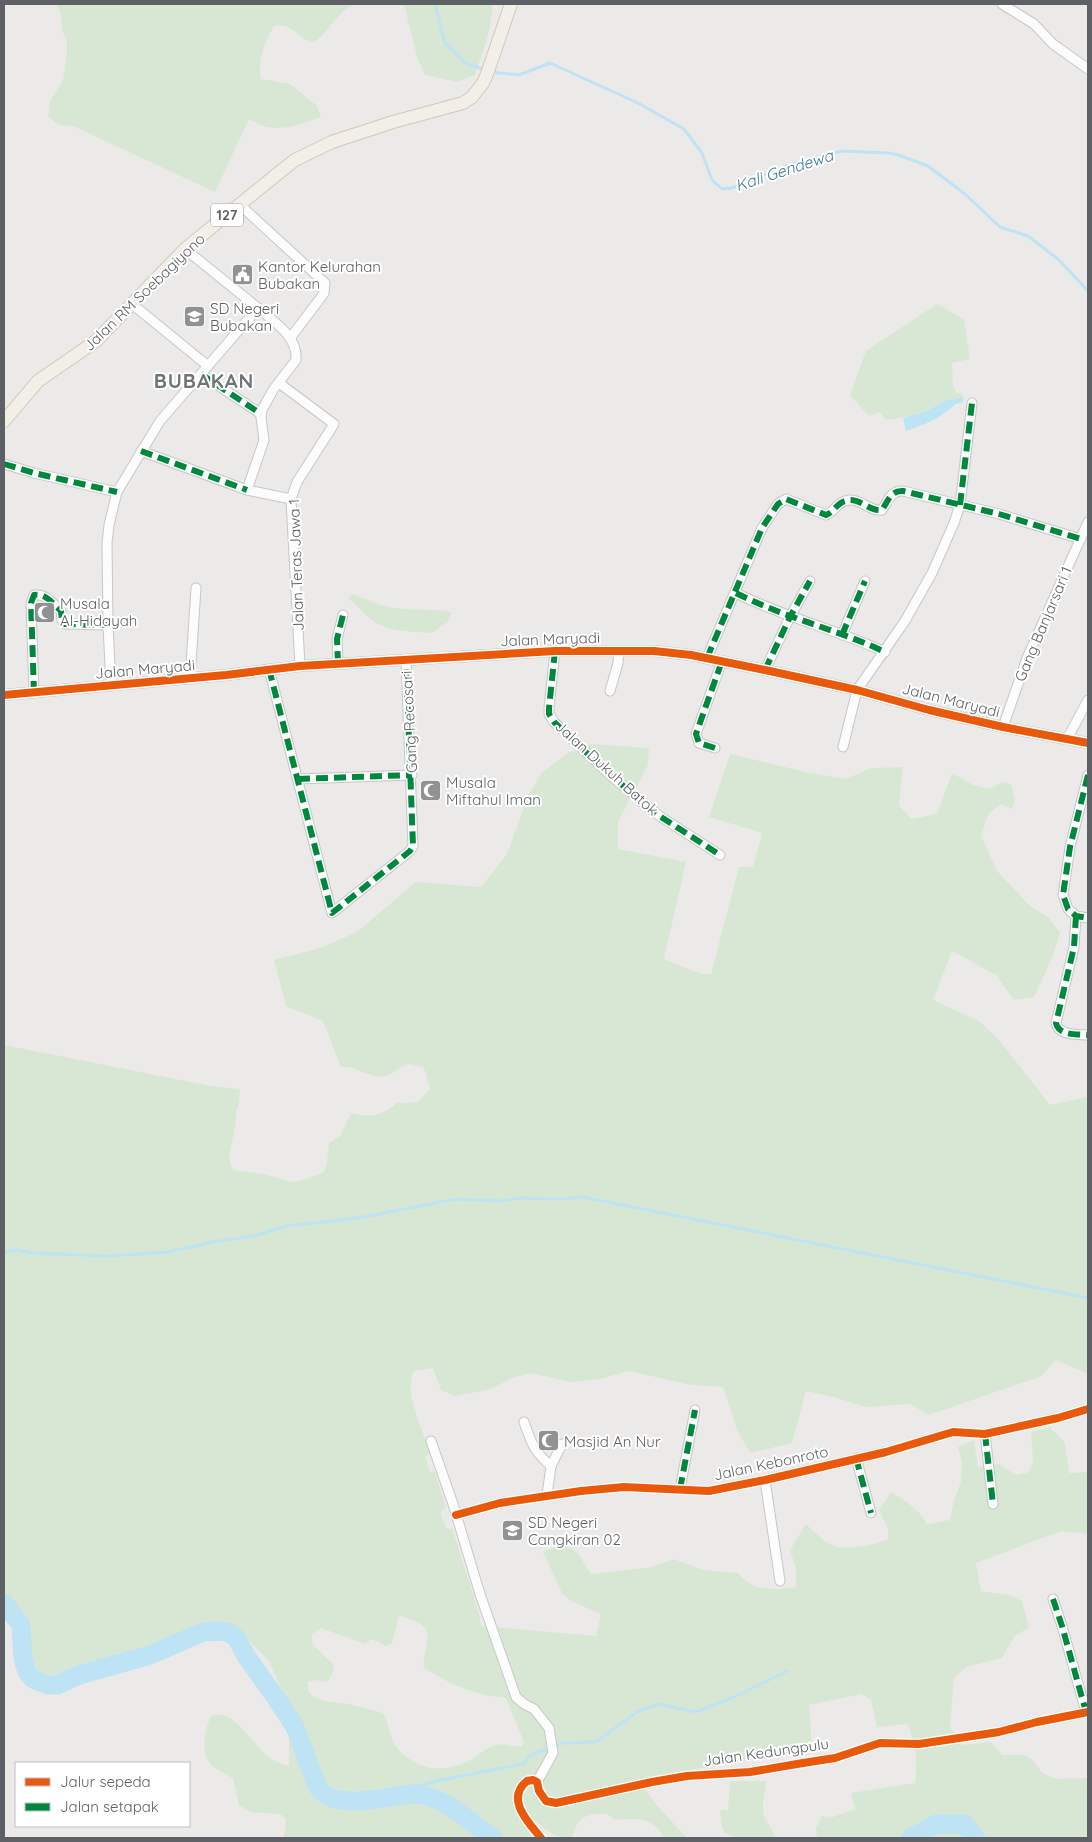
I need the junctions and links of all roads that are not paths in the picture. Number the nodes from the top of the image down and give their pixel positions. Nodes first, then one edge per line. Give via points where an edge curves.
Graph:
1 (511, 4) edge
2 (1002, 4) edge
3 (1088, 69) edge
4 (239, 204) junction
5 (185, 249) junction
6 (132, 304) junction
7 (258, 308) junction
8 (291, 337) junction
9 (208, 366) junction
10 (201, 374) junction
11 (279, 383) junction
12 (972, 402) dead end
13 (261, 414) junction
14 (4, 421) edge
15 (141, 450) junction
16 (4, 464) edge
17 (247, 490) junction
18 (117, 492) junction
19 (291, 499) junction
20 (960, 505) junction
21 (1088, 522) edge
22 (1081, 539) junction
23 (810, 581) dead end
24 (865, 581) dead end
25 (196, 588) dead end
26 (736, 593) junction
27 (343, 615) dead end
28 (790, 617) junction
29 (108, 625) junction
30 (842, 635) junction
31 (555, 651) junction
32 (619, 651) junction
33 (885, 652) junction
34 (707, 658) junction
35 (406, 659) junction
36 (722, 661) junction
37 (338, 663) junction
38 (300, 666) junction
39 (269, 669) junction
40 (765, 670) junction
41 (190, 679) junction
42 (111, 686) junction
43 (857, 690) junction
44 (610, 691) dead end
45 (34, 693) junction
46 (4, 695) edge
47 (1088, 700) edge
48 (1003, 727) junction
49 (1067, 739) junction
50 (1088, 744) edge
51 (843, 747) dead end
52 (715, 748) dead end
53 (412, 774) junction
54 (1088, 775) edge
55 (298, 779) junction
56 (720, 855) dead end
57 (1076, 916) junction
58 (1088, 918) edge
59 (1088, 1035) edge
60 (1088, 1409) edge
61 (695, 1410) dead end
62 (524, 1422) dead end
63 (985, 1434) junction
64 (431, 1441) dead end
65 (562, 1444) dead end
66 (856, 1458) junction
67 (551, 1466) junction
68 (765, 1480) junction
69 (680, 1488) junction
70 (547, 1495) junction
71 (993, 1504) dead end
72 (872, 1513) dead end
73 (456, 1515) junction
74 (780, 1581) dead end
75 (1053, 1599) dead end
76 (1087, 1712) edge
77 (537, 1782) junction
78 (541, 1838) edge

1 - 4 main road, Jalan RM Soebagiyono / 127 via 488,74 472,97 463,103 332,142 295,160
2 - 3 street via 1034,24 1053,44
4 - 5 main road, Jalan RM Soebagiyono / 127
4 - 8 street via 325,283 324,293
5 - 6 main road, Jalan RM Soebagiyono / 127
5 - 7 street
6 - 9 street
6 - 14 main road, Jalan RM Soebagiyono / 127 via 96,341 38,381
7 - 8 street
7 - 9 street
8 - 11 street via 296,360
9 - 10 street
10 - 13 street
10 - 15 street via 160,421
11 - 13 street
11 - 19 street, Jalan Teras Jawa 1 via 334,424 297,482
12 - 20 street
13 - 17 street via 264,440
15 - 17 street
15 - 18 street
16 - 18 street
17 - 19 street
18 - 29 street via 107,544
19 - 38 street, Jalan Teras Jawa 1
20 - 22 street
20 - 26 street via 897,490 882,510 850,500 840,503 826,515 786,498 762,528
20 - 33 street via 932,572
21 - 22 street, Gang Banjarsari 1
22 - 48 street, Gang Banjarsari 1 via 1027,658
23 - 28 street
24 - 30 street
25 - 41 street
26 - 28 street
26 - 34 street
27 - 37 street via 337,639
28 - 30 street
28 - 40 street
29 - 42 street
29 - 45 street via 65,624 61,611 44,596 34,595 31,603
30 - 33 street
31 - 32 street, Jalan Maryadi
31 - 35 street, Jalan Maryadi
31 - 56 street, Jalan Dukuh Batok via 549,708 554,722 608,774 658,815
32 - 34 street, Jalan Maryadi via 654,651
32 - 44 street
33 - 43 street
34 - 36 street, Jalan Maryadi
35 - 37 street, Jalan Maryadi
35 - 53 street, Gang Recosari
36 - 40 street, Jalan Maryadi
36 - 52 street via 696,734 699,742
37 - 38 street, Jalan Maryadi
38 - 39 street, Jalan Maryadi
39 - 41 street, Jalan Maryadi
39 - 55 street
40 - 43 street, Jalan Maryadi
41 - 42 street, Jalan Maryadi
42 - 45 street, Jalan Maryadi
43 - 48 street, Jalan Maryadi
43 - 51 street
45 - 46 street, Jalan Maryadi
47 - 49 street
48 - 49 street, Jalan Maryadi
49 - 50 street, Jalan Maryadi
53 - 55 street
53 - 55 street, Gang Recosari via 413,846 332,913
54 - 57 street via 1070,847 1063,894 1068,909
57 - 58 street
57 - 59 street via 1074,946 1056,1023 1063,1032
60 - 63 street, Jalan Kebonroto
61 - 69 street
62 - 67 street via 532,1445
63 - 66 street, Jalan Kebonroto via 953,1432
63 - 71 street
64 - 73 street
65 - 67 street
66 - 68 street, Jalan Kebonroto
66 - 72 street
67 - 70 street
68 - 69 street, Jalan Kebonroto via 710,1490
68 - 74 street, Jalan Kebonroto
69 - 70 street, Jalan Kebonroto via 624,1487
70 - 73 street, Jalan Kebonroto
73 - 77 street via 516,1696 542,1717 549,1728 553,1752
75 - 76 street
76 - 77 street, Jalan Kedungpulu via 919,1744 880,1743 835,1758 794,1765 652,1782 556,1804 541,1796
77 - 78 street via 533,1780 523,1784 518,1802 520,1810

